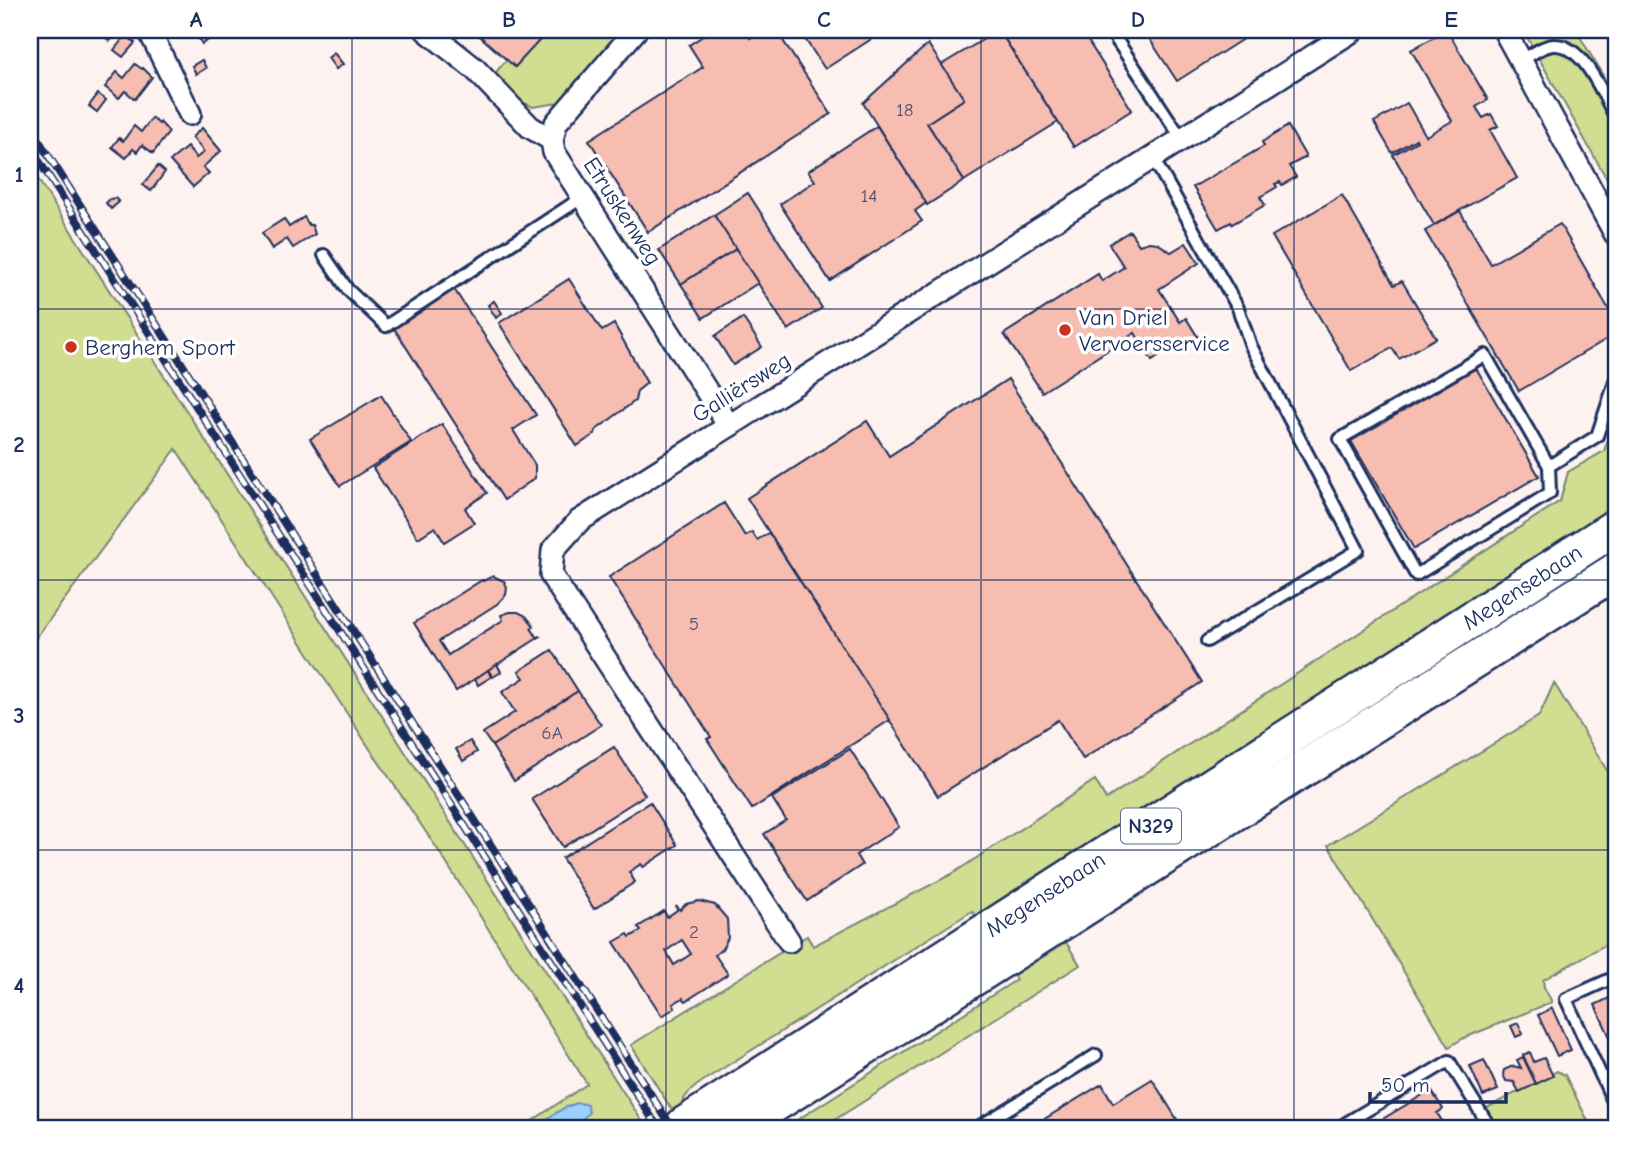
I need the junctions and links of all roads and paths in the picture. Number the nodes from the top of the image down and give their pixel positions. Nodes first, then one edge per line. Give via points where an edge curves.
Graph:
1 (149, 30) edge
2 (426, 30) edge
3 (636, 30) edge
4 (1110, 30) edge
5 (1354, 30) edge
6 (1504, 30) edge
7 (1521, 61) junction
8 (190, 114) dead end
9 (1617, 120) edge
10 (1182, 139) junction
11 (552, 140) junction
12 (1153, 158) junction
13 (583, 197) junction
14 (1617, 237) edge
15 (324, 255) dead end
16 (1617, 376) edge
17 (729, 426) junction
18 (1549, 466) junction
19 (1617, 526) edge
20 (1617, 570) edge
21 (1207, 641) dead end
22 (789, 941) dead end
23 (1615, 977) dead end
24 (1096, 1055) dead end
25 (1617, 1110) edge
26 (684, 1125) dead end
27 (735, 1129) edge
28 (975, 1129) edge
29 (1335, 1129) edge
30 (1490, 1129) edge

1 - 8 street
2 - 11 street via 475,68 530,127
3 - 11 street via 556,123
4 - 10 lane
5 - 10 street, Galliërsweg
6 - 7 street
7 - 9 lane via 1554,44 1572,48
7 - 14 street
10 - 12 street, Galliërsweg
11 - 13 street, Etruskenweg via 554,152
12 - 17 street, Galliërsweg
12 - 21 lane via 1238,308 1251,346 1358,550
13 - 15 lane via 386,326 348,290
13 - 17 street, Etruskenweg
16 - 18 lane via 1597,436
17 - 22 street, Galliërsweg via 579,521 553,550 551,575
18 - 18 lane via 1550,493 1416,575 1340,439 1485,355
19 - 26 main road, Megensebaan / N329
20 - 27 main road, Megensebaan / N329
23 - 25 lane via 1566,999
24 - 28 lane
29 - 30 lane via 1449,1061

